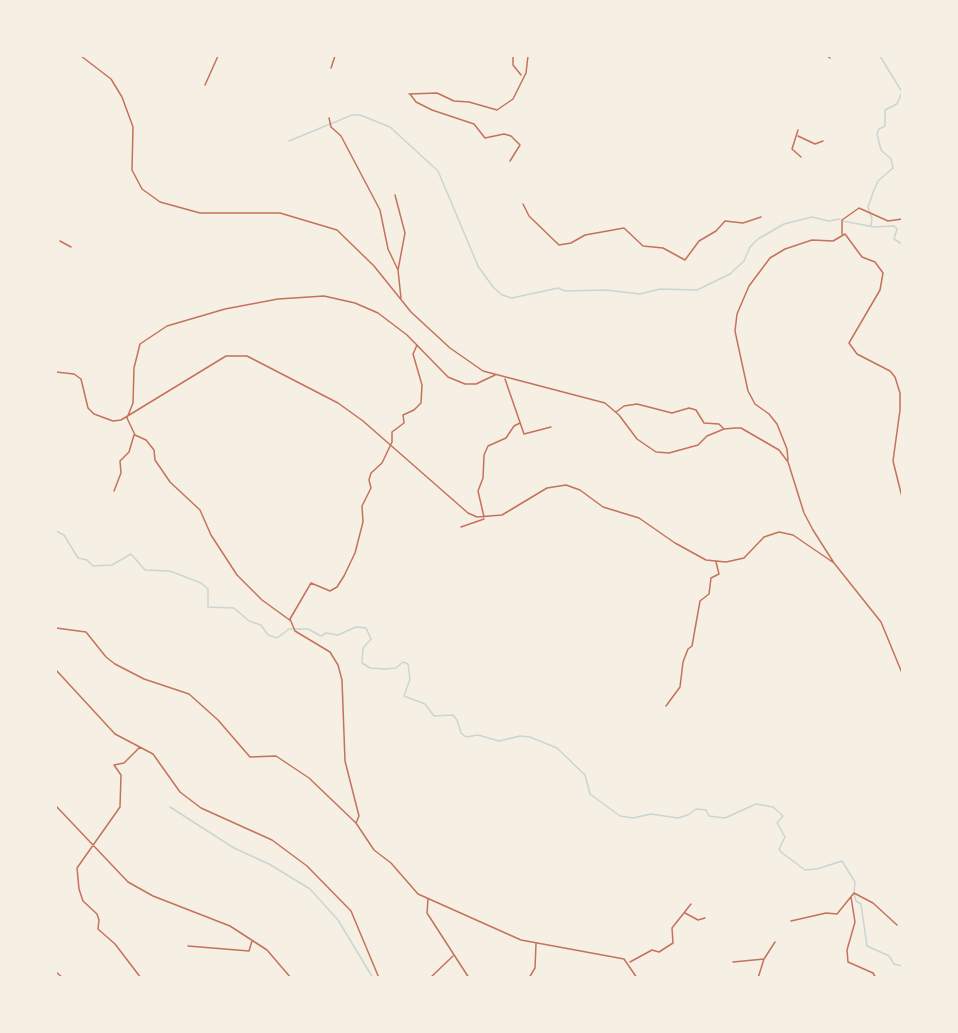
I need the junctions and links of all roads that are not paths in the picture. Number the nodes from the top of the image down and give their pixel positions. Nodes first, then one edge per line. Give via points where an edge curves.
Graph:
1 (81, 56) edge
2 (218, 56) edge
3 (336, 56) edge
4 (513, 56) edge
5 (528, 56) edge
6 (827, 56) edge
7 (830, 58) dead end
8 (331, 68) dead end
9 (522, 76) junction
10 (205, 85) dead end
11 (329, 118) dead end
12 (798, 130) dead end
13 (798, 135) junction
14 (823, 141) dead end
15 (801, 157) dead end
16 (510, 161) dead end
17 (396, 195) dead end
18 (523, 204) dead end
19 (761, 218) dead end
20 (903, 219) edge
21 (842, 234) junction
22 (60, 242) dead end
23 (71, 247) dead end
24 (398, 270) junction
25 (401, 298) junction
26 (417, 345) junction
27 (56, 372) edge
28 (496, 375) junction
29 (505, 378) junction
30 (616, 412) junction
31 (127, 418) junction
32 (520, 423) junction
33 (551, 427) dead end
34 (724, 429) junction
35 (135, 435) junction
36 (389, 445) junction
37 (788, 462) junction
38 (114, 491) dead end
39 (903, 497) edge
40 (484, 518) junction
41 (461, 527) dead end
42 (716, 562) junction
43 (834, 563) junction
44 (291, 621) junction
45 (56, 628) edge
46 (56, 670) edge
47 (903, 673) edge
48 (666, 706) dead end
49 (142, 746) junction
50 (56, 806) edge
51 (356, 824) junction
52 (93, 846) junction
53 (851, 896) junction
54 (428, 898) junction
55 (691, 904) dead end
56 (685, 913) junction
57 (705, 918) dead end
58 (791, 921) dead end
59 (897, 925) dead end
60 (252, 940) junction
61 (775, 942) dead end
62 (536, 943) junction
63 (188, 946) dead end
64 (454, 955) junction
65 (764, 958) junction
66 (733, 962) dead end
67 (629, 963) junction
68 (56, 972) edge
69 (63, 978) edge
70 (141, 978) edge
71 (291, 978) edge
72 (379, 978) edge
73 (430, 978) edge
74 (469, 978) edge
75 (529, 978) edge
76 (637, 978) edge
77 (758, 978) edge
78 (876, 978) edge

1 - 25 street via 111,79 122,97 133,127 132,170 142,189 169,206 189,212 280,213 324,224 349,240
2 - 10 street
3 - 8 street
4 - 9 street via 513,65
5 - 9 street
6 - 7 street
9 - 16 street via 511,102 493,110 437,93 410,94 432,110 474,124 485,138 511,136 520,145
11 - 24 street via 380,210 388,249
12 - 13 street
13 - 14 street via 815,144
13 - 15 street via 792,149
17 - 24 street via 405,233
18 - 19 street via 529,216 559,245 585,235 624,228 643,246 663,248 685,260 699,241 725,221 743,223
20 - 21 street via 888,221 859,208 842,220
21 - 37 street via 833,241 812,240 770,258 749,286 737,314 735,331 748,391 755,404 777,424
21 - 39 street via 883,273 880,290 849,344 857,354 890,370 895,377 900,410 893,461
22 - 23 street
24 - 25 street
25 - 28 street via 450,348 483,371
26 - 28 street via 448,377 465,384 476,384
26 - 31 street via 378,313 324,296 278,299 225,309 167,326 140,344 134,368 133,403
26 - 36 street via 413,354 423,393 421,403 403,415 404,423 392,432
27 - 31 street via 81,379 88,408 94,414 113,421
28 - 29 street
29 - 30 street via 594,398
29 - 32 street
30 - 34 street via 637,404 672,413 689,408 696,410 704,423 719,424
30 - 34 street via 637,439 663,454 698,444
31 - 35 street
31 - 36 street via 226,356 247,356 338,403
32 - 33 street via 524,434
32 - 40 street via 506,438 488,446 484,455 478,491
34 - 37 street via 741,428 779,450
35 - 38 street via 129,452 120,461 122,473
35 - 44 street via 146,440 170,482 200,510 237,575
36 - 40 street via 468,513
36 - 44 street via 382,463 371,473 360,532 344,576 330,591 311,583
37 - 43 street via 804,513
40 - 41 street
40 - 42 street via 502,515 547,488 566,485 603,507 639,518 692,554
42 - 43 street via 744,558 764,537 779,532 793,535
42 - 48 street via 719,574 711,578 709,594 700,601 680,687
43 - 47 street via 881,622
44 - 51 street via 295,631 330,652 338,665 345,761 359,816
45 - 51 street via 86,632 115,664 144,679 189,694 218,720 243,752 254,759 281,758 317,784
46 - 49 street via 115,734
49 - 52 street via 124,763 114,765 121,775 120,807
49 - 72 street via 158,759 180,792 201,808 272,840 307,866 351,911
50 - 52 street
51 - 54 street via 378,854 418,894
52 - 60 street via 138,890 230,926
52 - 70 street via 77,868 83,901 97,914 98,929
53 - 58 street via 837,914
53 - 59 street via 854,893 873,903
53 - 78 street via 855,922 848,962
54 - 62 street via 512,937
54 - 64 street via 427,913
55 - 56 street
56 - 57 street via 698,920
56 - 67 street via 672,928 673,943
60 - 63 street via 249,951
60 - 71 street via 272,954
61 - 65 street
62 - 67 street via 611,955
62 - 75 street via 535,968
64 - 73 street
64 - 74 street
65 - 66 street
65 - 77 street
67 - 76 street
68 - 69 street

